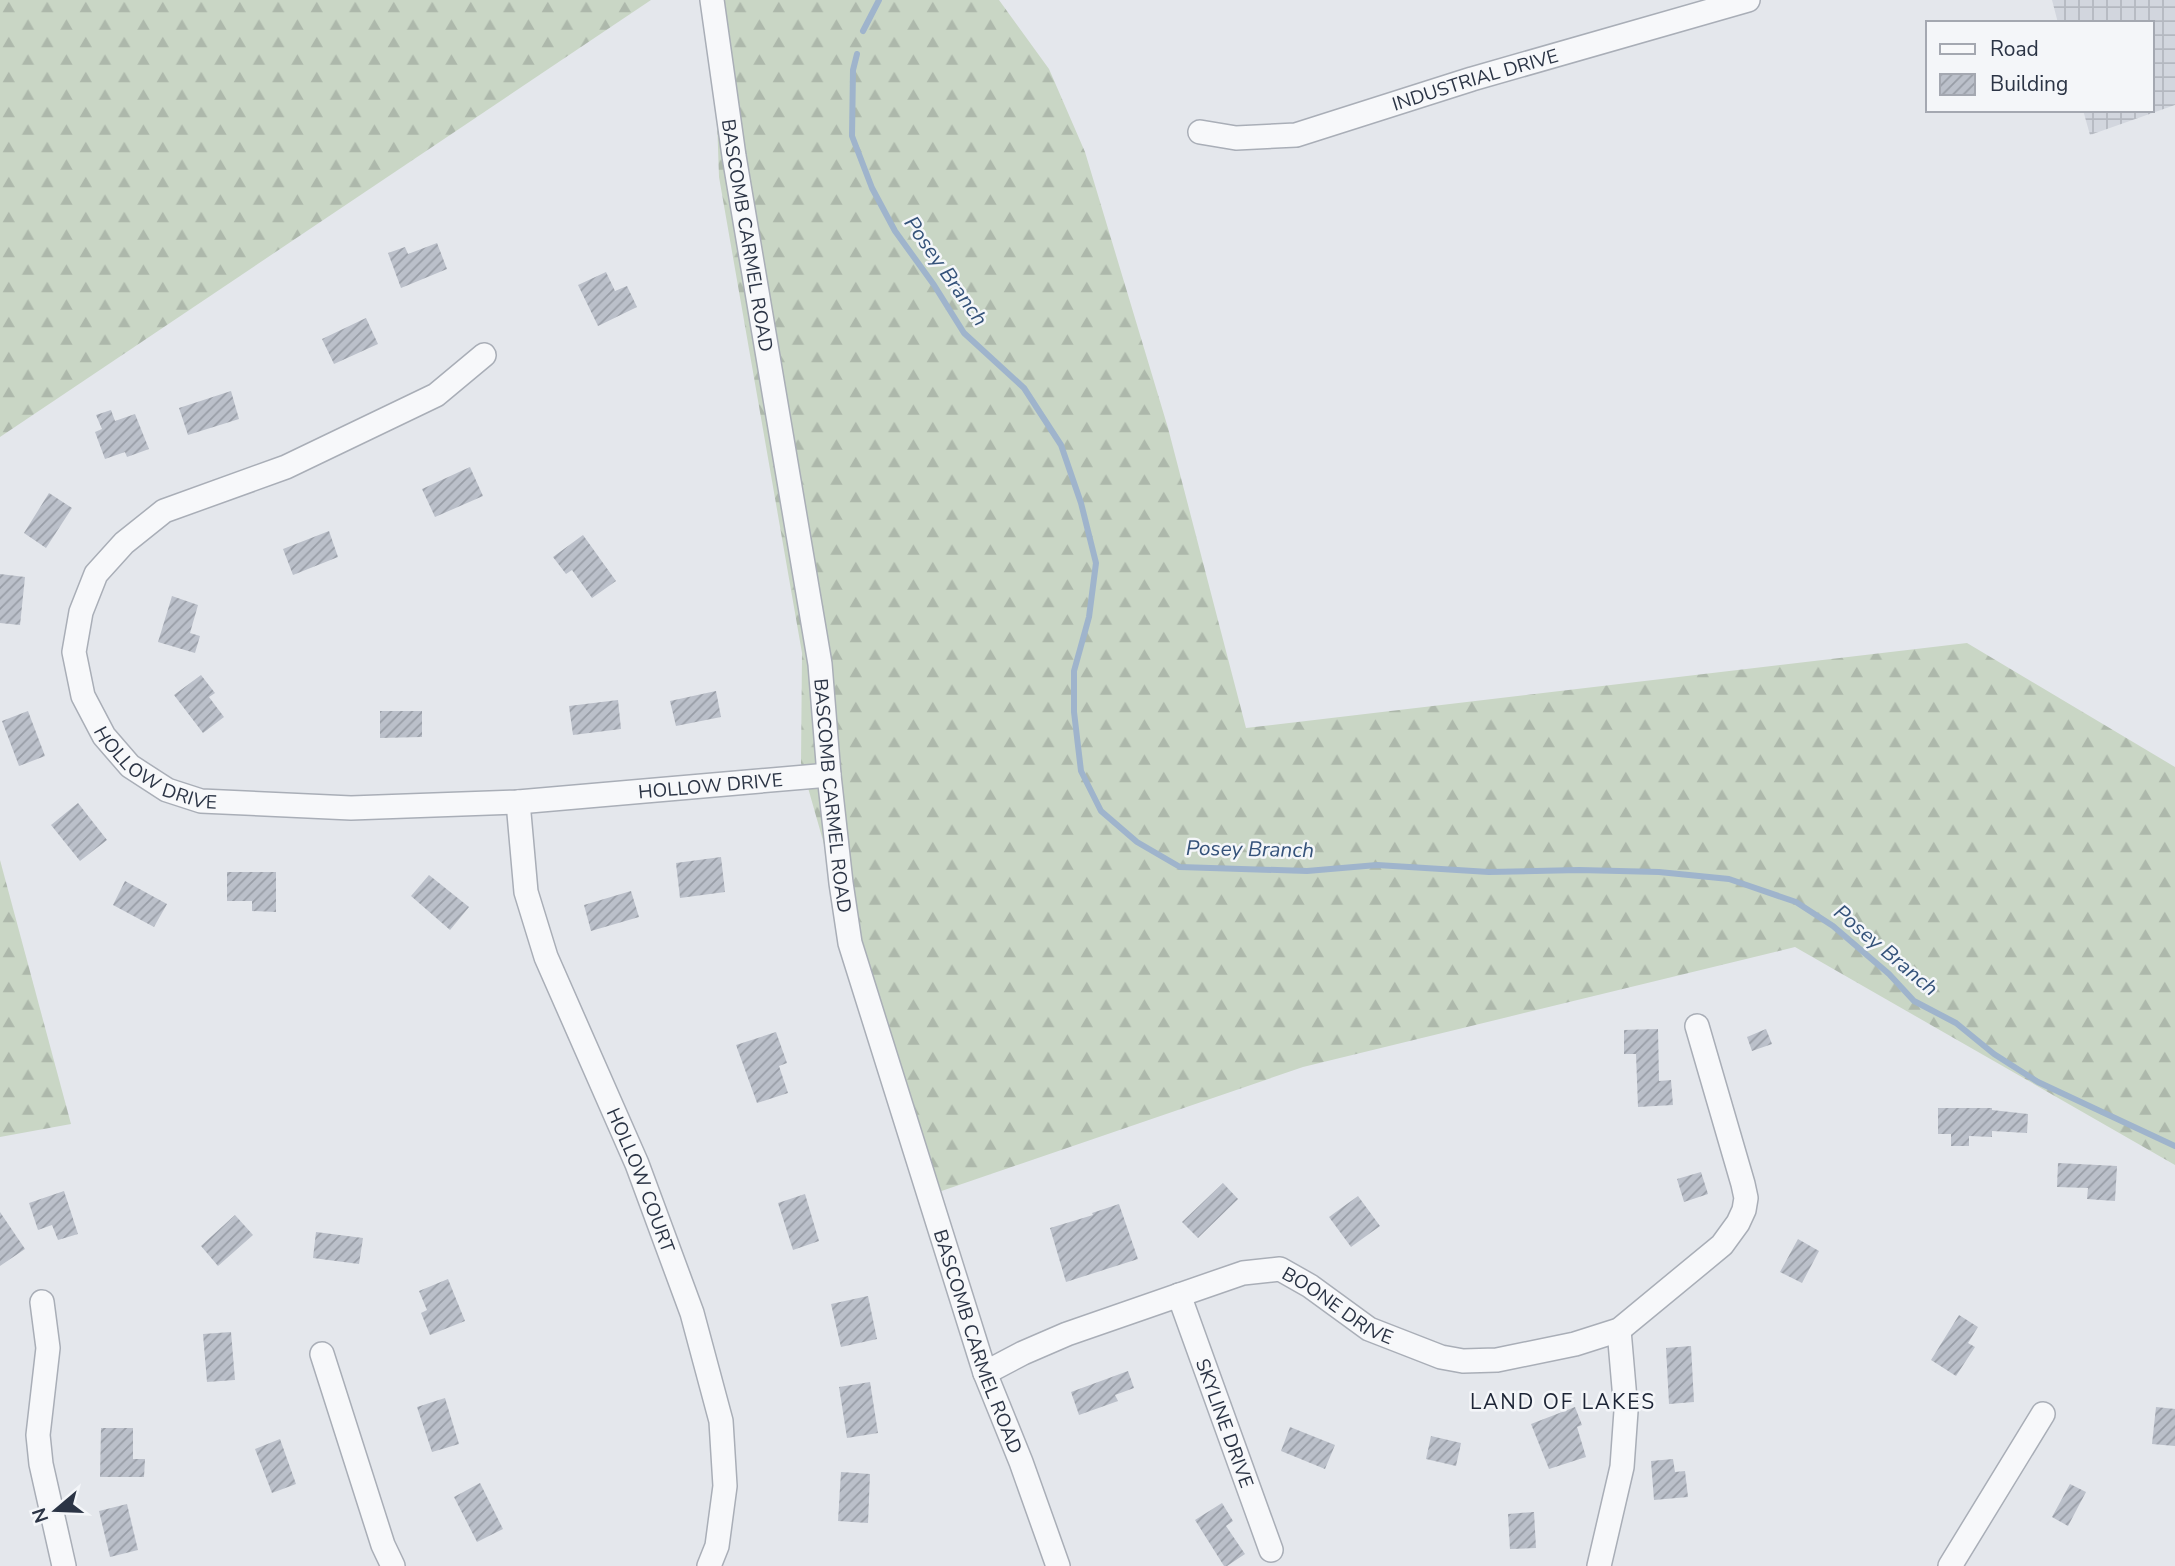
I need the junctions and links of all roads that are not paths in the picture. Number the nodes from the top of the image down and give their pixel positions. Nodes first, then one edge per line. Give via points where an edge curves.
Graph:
1 (712, 0) edge
2 (1748, 0) edge
3 (1200, 132) dead end
4 (484, 355) dead end
5 (829, 775) junction
6 (518, 802) junction
7 (1697, 1026) dead end
8 (1179, 1296) junction
9 (42, 1302) dead end
10 (1619, 1331) junction
11 (322, 1354) dead end
12 (985, 1373) junction
13 (2043, 1414) dead end
14 (1271, 1550) dead end
15 (64, 1566) edge
16 (393, 1566) edge
17 (709, 1566) edge
18 (1058, 1566) edge
19 (1600, 1566) edge
20 (1950, 1566) edge

1 - 5 street, BASCOMB CARMEL ROAD via 820,664
2 - 3 street, INDUSTRIAL DRIVE via 1296,135 1236,138
4 - 6 street, HOLLOW DRIVE via 436,395 377,424 286,467 164,511 124,543 96,574 81,612 74,652 83,696 104,736 130,766 167,790 201,801 351,808
5 - 6 street, HOLLOW DRIVE
5 - 12 street, BASCOMB CARMEL ROAD via 850,943
6 - 17 street, HOLLOW COURT via 526,892 546,957 641,1176 692,1313 721,1421 725,1486 717,1546
7 - 10 street via 1743,1184 1744,1210 1722,1245
8 - 10 street, BOONE DRIVE via 1243,1273 1280,1269 1369,1329 1463,1361 1497,1360
8 - 12 street, BOONE DRIVE via 1067,1334
8 - 14 street, SKYLINE DRIVE
9 - 15 street via 48,1348 38,1435
10 - 19 street via 1626,1411 1622,1467
11 - 16 street
12 - 18 street, BASCOMB CARMEL ROAD
13 - 20 street

